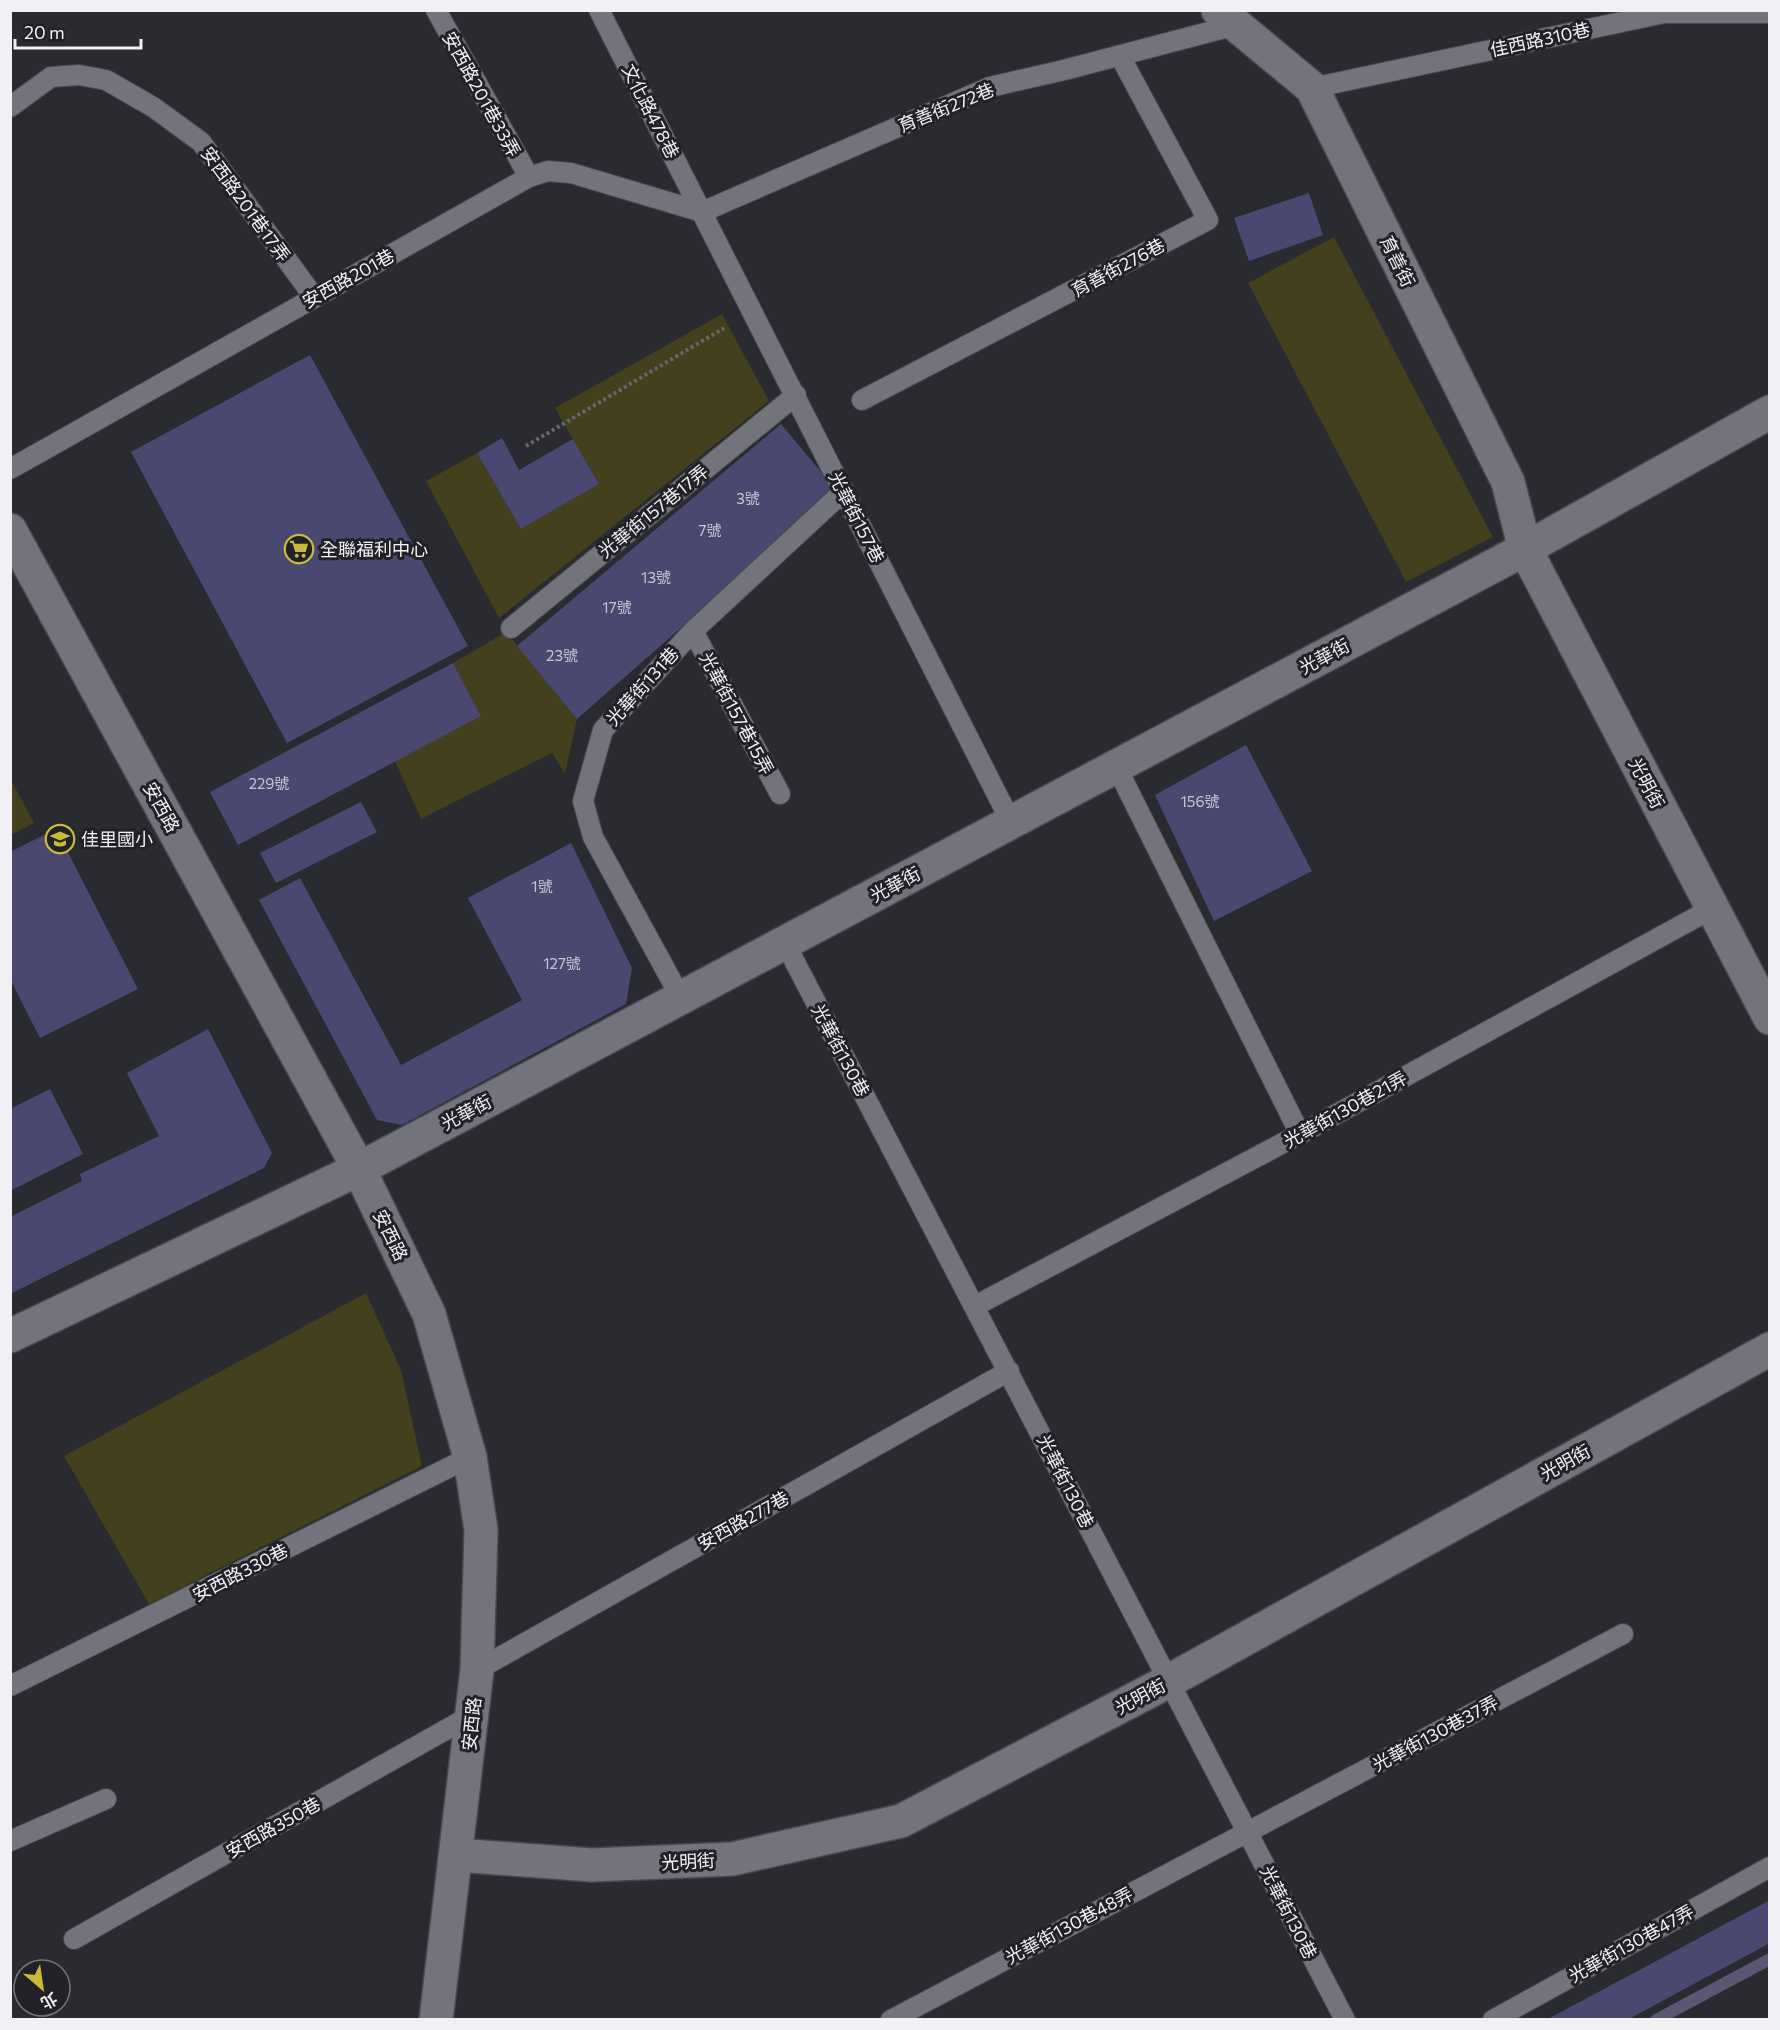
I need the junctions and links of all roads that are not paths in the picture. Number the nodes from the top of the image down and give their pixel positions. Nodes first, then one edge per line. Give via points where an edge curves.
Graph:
1 (436, 10) edge
2 (599, 10) edge
3 (1665, 12) edge
4 (1770, 13) edge
5 (1227, 18) edge
6 (1120, 56) junction
7 (1312, 88) junction
8 (10, 107) edge
9 (529, 177) junction
10 (702, 212) junction
11 (314, 297) junction
12 (796, 395) junction
13 (862, 400) dead end
14 (1770, 412) edge
15 (10, 469) edge
16 (844, 491) junction
17 (10, 530) edge
18 (1525, 549) junction
19 (511, 628) dead end
20 (693, 631) junction
21 (1116, 766) junction
22 (780, 794) dead end
23 (1011, 822) junction
24 (1713, 908) junction
25 (785, 943) junction
26 (681, 998) junction
27 (1770, 1018) edge
28 (1300, 1134) junction
29 (359, 1169) junction
30 (975, 1306) junction
31 (10, 1336) edge
32 (1770, 1349) edge
33 (1009, 1371) junction
34 (470, 1457) junction
35 (1623, 1634) dead end
36 (477, 1670) junction
37 (1169, 1681) junction
38 (10, 1686) edge
39 (472, 1715) junction
40 (106, 1799) dead end
41 (1248, 1832) junction
42 (10, 1841) edge
43 (456, 1855) junction
44 (1770, 1868) edge
45 (74, 1939) dead end
46 (436, 2019) edge
47 (891, 2019) edge
48 (1345, 2019) edge
49 (1493, 2019) edge

1 - 9 lane, 安西路201巷33弄
2 - 10 lane, 文化路478巷
3 - 4 lane, 佳西路310巷
3 - 7 lane, 佳西路310巷
5 - 6 lane, 育善街272巷
5 - 7 street, 育善街
6 - 10 lane, 育善街272巷 via 990,87
6 - 13 lane, 育善街276巷 via 1208,220
7 - 18 street, 育善街 via 1508,482
8 - 11 lane, 安西路201巷17弄 via 51,77 79,75 106,80 153,107 201,142
9 - 10 lane, 安西路201巷 via 548,171 571,173
9 - 11 lane, 安西路201巷
10 - 12 lane, 光華街157巷
11 - 15 lane, 安西路201巷
12 - 16 lane, 光華街157巷
12 - 19 lane, 光華街157巷17弄
14 - 18 street, 光華街
16 - 20 lane, 光華街131巷
16 - 23 lane, 光華街157巷
17 - 29 street, 安西路
18 - 21 street, 光華街
18 - 24 street, 光明街
20 - 22 lane, 光華街157巷15弄
20 - 26 lane, 光華街131巷 via 603,730 583,801 593,837
21 - 23 street, 光華街
21 - 28 lane
23 - 25 street, 光華街
24 - 27 street, 光明街
24 - 28 lane, 光華街130巷21弄
25 - 26 street, 光華街
25 - 30 lane, 光華街130巷
26 - 29 street, 光華街
28 - 30 lane, 光華街130巷21弄
29 - 31 street, 光華街
29 - 34 street, 安西路 via 429,1314
30 - 33 lane, 光華街130巷
32 - 37 street, 光明街
33 - 36 lane, 安西路277巷
33 - 37 lane, 光華街130巷
34 - 36 street, 安西路 via 481,1530
34 - 38 lane, 安西路330巷
35 - 41 lane, 光華街130巷37弄
36 - 39 street, 安西路
37 - 41 lane, 光華街130巷
37 - 43 street, 光明街 via 901,1821 732,1859 592,1865
39 - 43 street, 安西路
39 - 45 lane, 安西路350巷
40 - 42 lane
41 - 47 lane, 光華街130巷48弄
41 - 48 lane, 光華街130巷
43 - 46 street, 安西路
44 - 49 lane, 光華街130巷47弄

